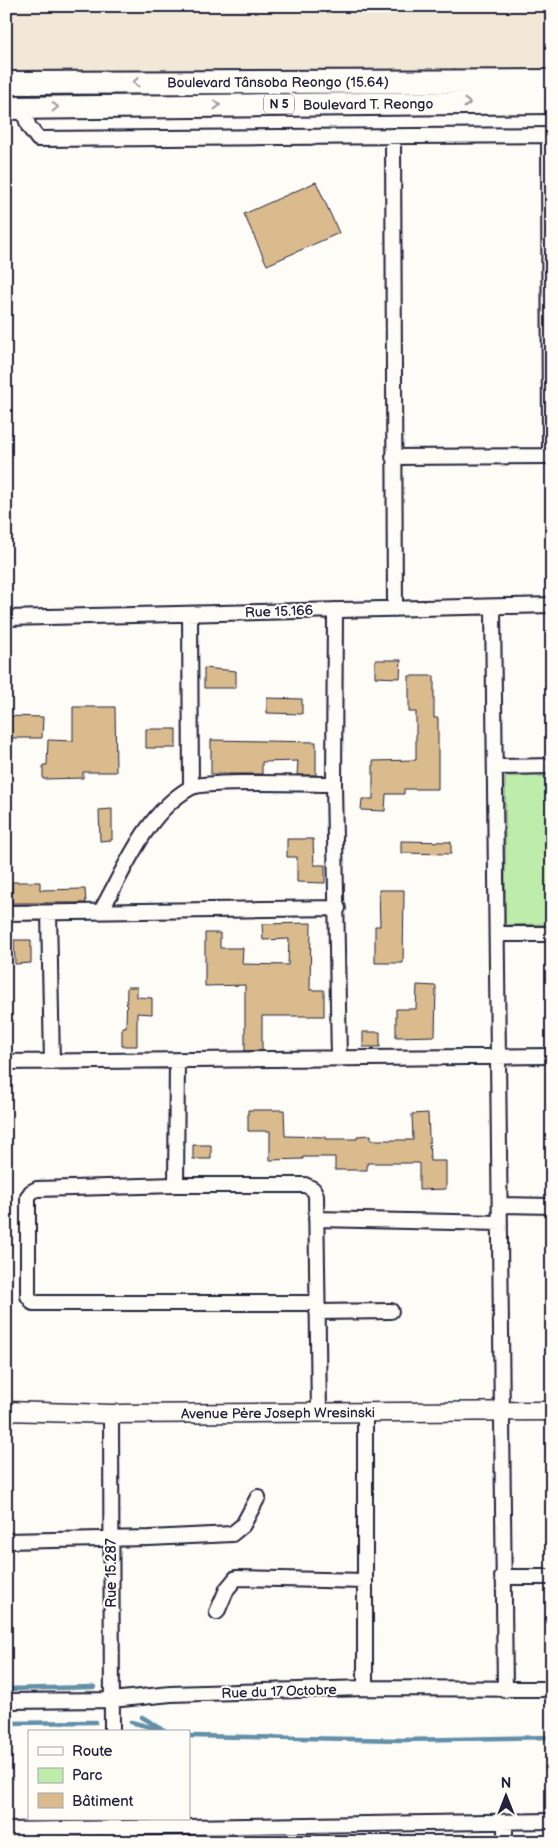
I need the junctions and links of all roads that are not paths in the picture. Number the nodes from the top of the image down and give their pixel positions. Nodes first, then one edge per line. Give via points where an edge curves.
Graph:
1 (552, 81) edge
2 (6, 83) edge
3 (552, 102) edge
4 (14, 108) edge
5 (393, 136) junction
6 (551, 136) edge
7 (551, 294) edge
8 (551, 456) edge
9 (393, 457) junction
10 (552, 605) edge
11 (493, 608) junction
12 (395, 609) junction
13 (335, 610) junction
14 (190, 614) junction
15 (6, 618) edge
16 (552, 766) edge
17 (495, 768) junction
18 (334, 784) junction
19 (191, 787) junction
20 (338, 908) junction
21 (101, 911) junction
22 (6, 913) edge
23 (49, 913) junction
24 (497, 934) junction
25 (552, 934) edge
26 (552, 1056) edge
27 (498, 1057) junction
28 (339, 1058) junction
29 (6, 1062) edge
30 (52, 1062) junction
31 (177, 1062) junction
32 (176, 1185) junction
33 (500, 1205) junction
34 (552, 1206) edge
35 (316, 1219) junction
36 (500, 1223) junction
37 (317, 1308) junction
38 (391, 1311) dead end
39 (552, 1410) edge
40 (6, 1411) edge
41 (502, 1411) junction
42 (365, 1412) junction
43 (319, 1413) junction
44 (111, 1414) junction
45 (258, 1497) dead end
46 (110, 1539) junction
47 (6, 1540) edge
48 (502, 1577) junction
49 (552, 1577) edge
50 (365, 1581) junction
51 (217, 1612) dead end
52 (365, 1688) junction
53 (552, 1688) edge
54 (505, 1690) junction
55 (111, 1700) junction
56 (6, 1701) edge
57 (112, 1730) edge
58 (552, 1822) edge
59 (505, 1824) junction
60 (232, 1826) junction
61 (6, 1830) edge
62 (114, 1830) edge
63 (232, 1842) edge
64 (505, 1842) edge

1 -> 2 highway, Boulevard Tânsoba Reongo (15.64) / N 5
4 -> 3 highway, Boulevard T. Reongo / N 5
4 - 5 street via 38,139
5 - 6 street
5 - 9 street
6 - 7 street
7 - 8 street
8 - 9 street
9 - 12 street
10 - 11 street, Rue 15.166
11 - 12 street, Rue 15.166
11 - 17 street
12 - 13 street, Rue 15.166
13 - 14 street, Rue 15.166
13 - 18 street
14 - 15 street, Rue 15.166
14 - 19 street
16 - 17 street
17 - 24 street
18 - 19 street
18 - 20 street
19 - 21 street via 166,807 147,830
20 - 21 street
20 - 28 street
21 - 23 street
22 - 23 street
23 - 30 street
24 - 25 street
24 - 27 street
26 - 27 street
27 - 28 street
27 - 33 street
28 - 31 street
29 - 30 street
30 - 31 street
31 - 32 street
32 - 35 street via 306,1185 316,1195
32 - 37 street via 37,1189 31,1192 28,1197 29,1300 33,1303
33 - 34 street
33 - 36 street
35 - 36 street
35 - 37 street
36 - 41 street
37 - 38 street
37 - 43 street
39 - 41 street, Avenue Père Joseph Wresinski
40 - 44 street, Avenue Père Joseph Wresinski
41 - 42 street, Avenue Père Joseph Wresinski
41 - 48 street
42 - 43 street, Avenue Père Joseph Wresinski
42 - 50 street
43 - 44 street, Avenue Père Joseph Wresinski
44 - 46 street, Rue 15.287
45 - 46 street via 243,1525 232,1534
46 - 47 street
46 - 55 street, Rue 15.287
48 - 49 street
48 - 54 street
50 - 51 street via 236,1578 227,1588
50 - 52 street
52 - 54 street, Rue du 17 Octobre
52 - 55 street, Rue du 17 Octobre via 171,1694
53 - 54 street, Rue du 17 Octobre
55 - 56 street, Rue du 17 Octobre
55 - 57 street, Rue 15.287
58 - 59 street
59 - 60 street
59 - 64 street
60 - 62 street
60 - 63 street
61 - 62 street

